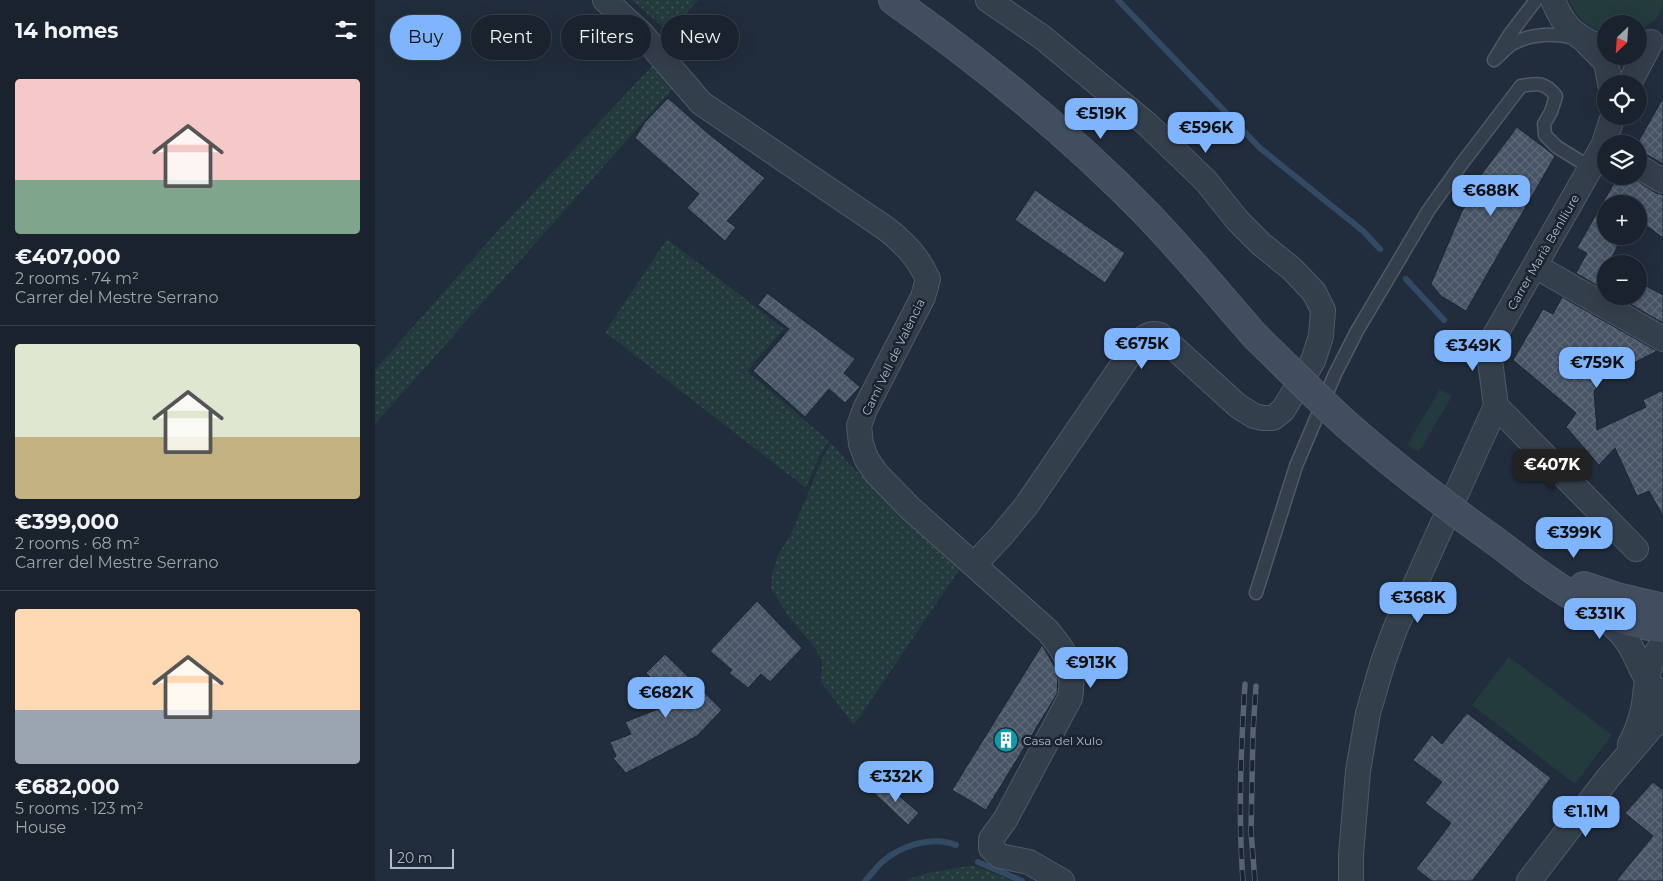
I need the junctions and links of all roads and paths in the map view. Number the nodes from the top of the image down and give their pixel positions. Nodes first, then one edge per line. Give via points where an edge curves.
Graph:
1 (605, 0) edge
2 (893, 0) edge
3 (988, 0) edge
4 (1536, 0) edge
5 (1553, 0) edge
6 (1651, 40) edge
7 (1592, 44) edge
8 (1609, 75) edge
9 (1634, 75) edge
10 (1597, 159) edge
11 (1591, 168) junction
12 (1647, 172) edge
13 (1663, 181) edge
14 (1535, 266) junction
15 (1663, 339) edge
16 (1495, 395) junction
17 (1498, 544) junction
18 (1636, 549) dead end
19 (974, 564) junction
20 (1256, 593) dead end
21 (1568, 594) junction
22 (1655, 608) edge
23 (1663, 628) edge
24 (1663, 644) edge
25 (1646, 676) junction
26 (1663, 694) edge
27 (1663, 714) edge
28 (1614, 771) junction
29 (1062, 881) edge
30 (1351, 881) edge
31 (1529, 881) edge

1 - 19 street, Camí Vell de València via 641,33 701,103 888,230 910,249 921,265 928,279 923,297 865,409 859,426 861,444 867,460 890,488
2 - 17 street, bridge via 976,61 1075,145 1146,213 1256,337 1345,423 1386,459
3 - 19 street via 1042,38 1148,125 1207,181 1238,221 1314,292 1323,310 1321,336 1313,361 1283,410 1273,418 1254,416 1238,406 1161,335 1148,334 1139,341 1026,506
4 - 7 lane via 1494,60 1513,43 1537,35 1559,34
5 - 7 street via 1569,29
6 - 9 street
7 - 8 street via 1606,62
10 - 11 street, Carrer Marià Benlliure
11 - 14 street, Carrer Marià Benlliure
11 - 20 lane via 1557,147 1545,135 1544,124 1557,96 1550,88 1538,83 1521,86 1428,211 1343,358 1296,466
12 - 13 street
14 - 15 street
14 - 16 street, Carrer Marià Benlliure via 1494,337 1489,353
16 - 18 street
16 - 30 street via 1395,629 1375,686 1358,771
17 - 21 street
17 - 22 street via 1592,589
19 - 29 street, Camí Vell de València via 1048,632 1069,662 1073,680 1070,698 1005,820 991,839 991,848 1001,856 1029,862
21 - 23 street via 1614,617
21 - 25 street via 1618,630
24 - 25 street
25 - 26 street via 1651,687
25 - 28 street via 1645,696 1633,740
27 - 28 street
28 - 31 street

